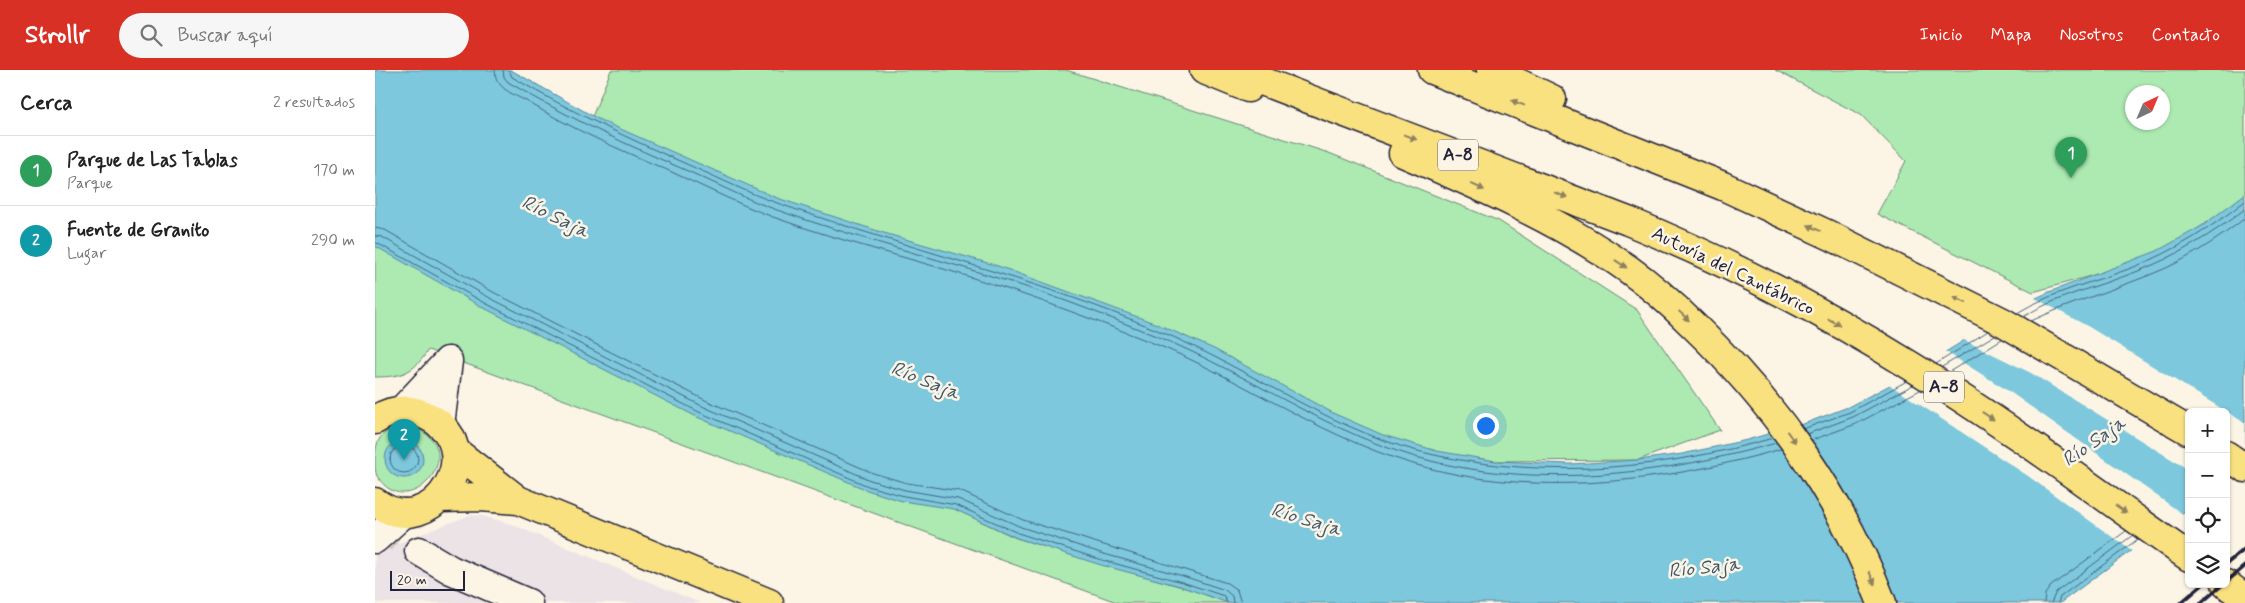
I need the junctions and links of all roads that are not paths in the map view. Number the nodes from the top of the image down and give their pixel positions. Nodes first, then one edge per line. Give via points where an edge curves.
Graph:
1 (1204, 70) edge
2 (1233, 70) edge
3 (1432, 70) edge
4 (1491, 70) edge
5 (1723, 186) junction
6 (2003, 322) junction
7 (383, 415) edge
8 (2185, 419) edge
9 (440, 425) junction
10 (2185, 429) edge
11 (2230, 444) edge
12 (455, 451) junction
13 (2245, 453) edge
14 (2230, 459) edge
15 (2245, 468) edge
16 (440, 498) junction
17 (518, 500) junction
18 (375, 502) edge
19 (404, 513) junction
20 (375, 538) edge
21 (419, 552) tunnel mouth
22 (2185, 554) edge
23 (2230, 587) edge
24 (2245, 598) edge
25 (529, 603) edge
26 (769, 603) edge
27 (1882, 603) edge

1 -> 27 main road via 1484,190 1582,239 1647,283 1713,344 1781,422 1828,492
2 -> 22 main road, Autovía del Cantábrico / A-8 via 1682,243 1793,299 1911,366
5 -> 3 main road
4 - 5 main road
6 -> 5 main road
6 - 8 main road
6 - 10 main road
7 - 9 main road via 415,412
7 - 9 street via 447,361
9 - 12 main road via 452,438
11 - 13 main road
12 - 16 main road via 453,477
12 - 17 main road
14 - 15 main road
16 - 17 main road
16 - 19 main road via 424,508
17 - 26 main road
18 - 19 main road
19 - 20 street
21 - 25 street via 451,570
23 - 24 main road

